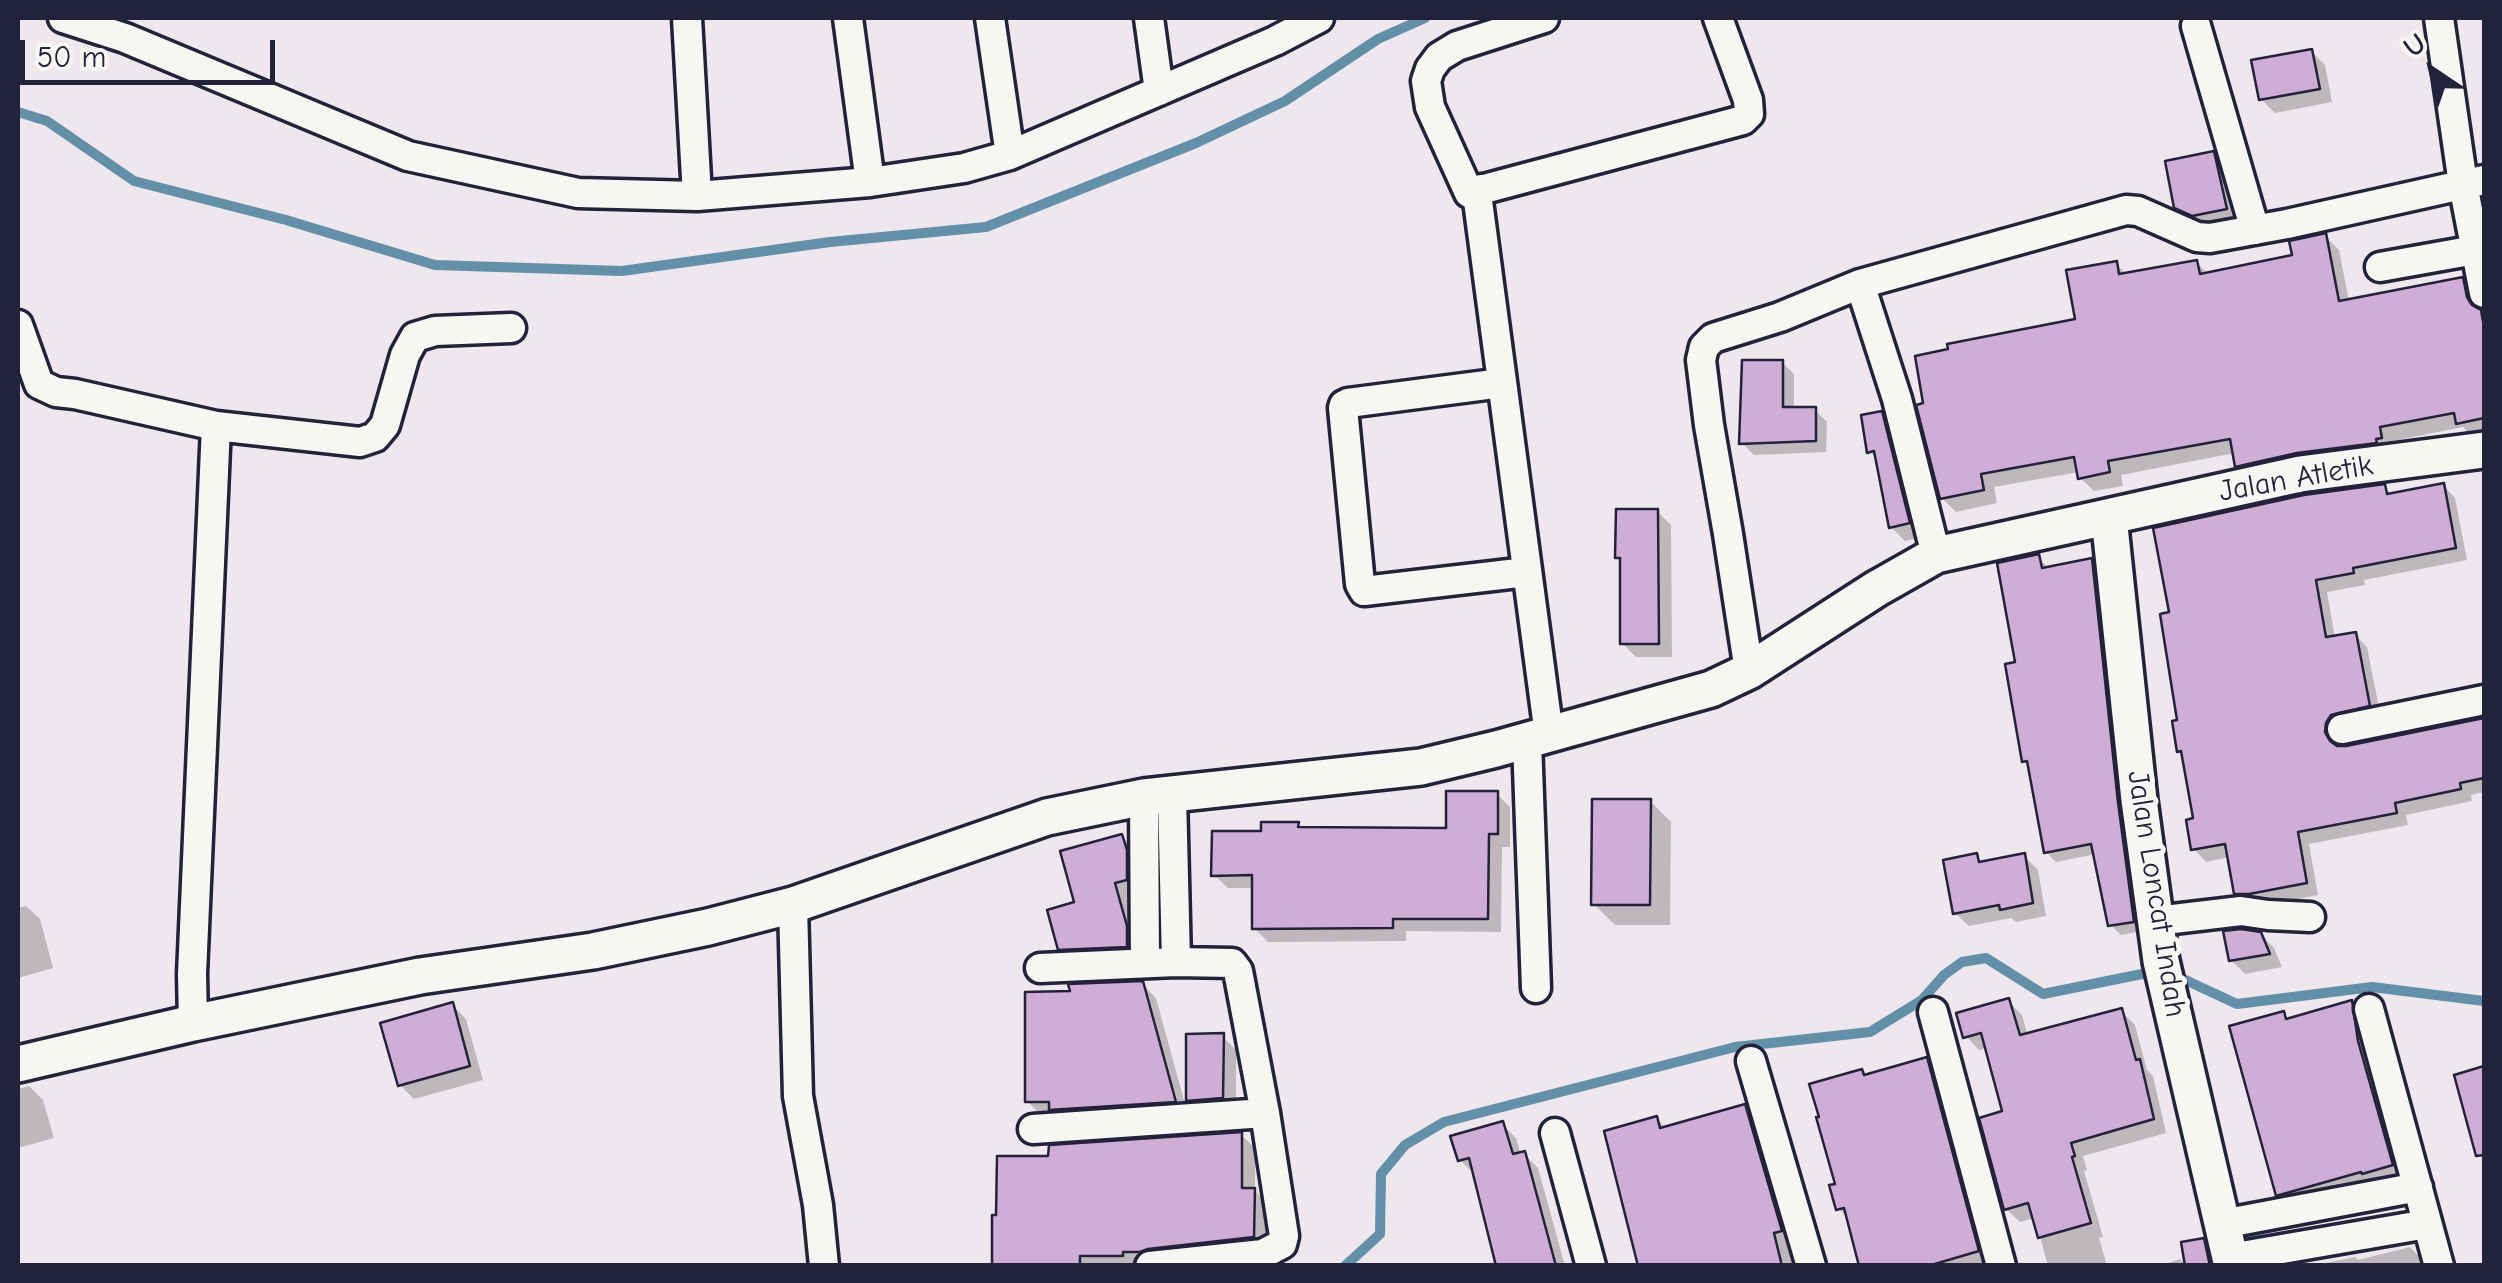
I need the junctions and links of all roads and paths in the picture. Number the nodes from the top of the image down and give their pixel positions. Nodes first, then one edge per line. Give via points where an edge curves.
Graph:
1 (63, 18) edge
2 (686, 18) edge
3 (848, 18) edge
4 (990, 18) edge
5 (1150, 18) edge
6 (1316, 18) edge
7 (1544, 18) edge
8 (1718, 18) edge
9 (2439, 18) edge
10 (2196, 26) dead end
11 (1158, 91) junction
12 (1010, 155) junction
13 (870, 182) junction
14 (2474, 182) edge
15 (1475, 191) junction
16 (697, 196) junction
17 (2255, 230) junction
18 (2475, 250) junction
19 (2380, 267) dead end
20 (1860, 284) junction
21 (2484, 293) edge
22 (18, 325) edge
23 (511, 328) dead end
24 (1494, 384) junction
25 (216, 426) junction
26 (2484, 450) edge
27 (2108, 517) junction
28 (1936, 555) junction
29 (1518, 573) junction
30 (1749, 671) junction
31 (2484, 700) edge
32 (2342, 729) dead end
33 (1538, 738) junction
34 (1158, 795) junction
35 (793, 905) junction
36 (2310, 917) dead end
37 (2156, 921) junction
38 (1176, 962) junction
39 (1145, 963) junction
40 (1040, 968) dead end
41 (1536, 988) dead end
42 (2369, 1010) dead end
43 (1933, 1012) dead end
44 (193, 1023) junction
45 (1752, 1061) dead end
46 (18, 1064) edge
47 (1265, 1113) junction
48 (1033, 1129) dead end
49 (1555, 1133) dead end
50 (2418, 1187) junction
51 (2428, 1224) junction
52 (2228, 1249) edge
53 (824, 1266) edge
54 (1150, 1266) edge
55 (1590, 1266) edge
56 (1811, 1266) edge
57 (2001, 1266) edge
58 (2439, 1266) edge

1 - 16 street via 408,156 578,193
2 - 16 street
3 - 13 street
4 - 12 street
5 - 11 street
6 - 11 street
7 - 15 street via 1456,46 1430,69 1430,107
8 - 15 street via 1748,100 1742,120
9 - 14 street
10 - 17 street
11 - 12 street
12 - 13 street
13 - 16 street
14 - 17 street
14 - 18 street
15 - 24 street
15 - 33 street
17 - 20 street via 2197,237 2126,210
18 - 19 street
18 - 21 street
20 - 28 street via 1898,399
20 - 30 street via 1713,338 1704,348 1709,425
22 - 25 street via 39,384
23 - 25 street via 415,337 385,425 360,442
24 - 29 street
24 - 29 street via 1344,405 1360,584 1364,590
25 - 44 street
26 - 27 street, Jalan Atletik via 2300,474
27 - 28 street, Jalan Atletik
27 - 37 street, Jalan Loncat Indah
28 - 30 street, Jalan Atletik
29 - 33 street
30 - 33 street, Jalan Atletik via 1711,689
31 - 32 street
33 - 34 street, Jalan Atletik via 1421,766
33 - 41 street
34 - 35 street, Jalan Atletik via 1046,817
34 - 38 street
34 - 39 street
35 - 44 street, Jalan Atletik via 594,951 420,976
35 - 53 street via 798,1096
36 - 37 street via 2241,911
37 - 52 street, Jalan Loncat Indah
38 - 39 street
38 - 47 street via 1237,968
39 - 40 street
42 - 50 street
43 - 57 street
44 - 46 street, Jalan Atletik
45 - 56 street
47 - 48 street
47 - 54 street via 1282,1244 1264,1254
49 - 55 street
50 - 51 street
50 - 52 street
51 - 52 street
51 - 58 street

